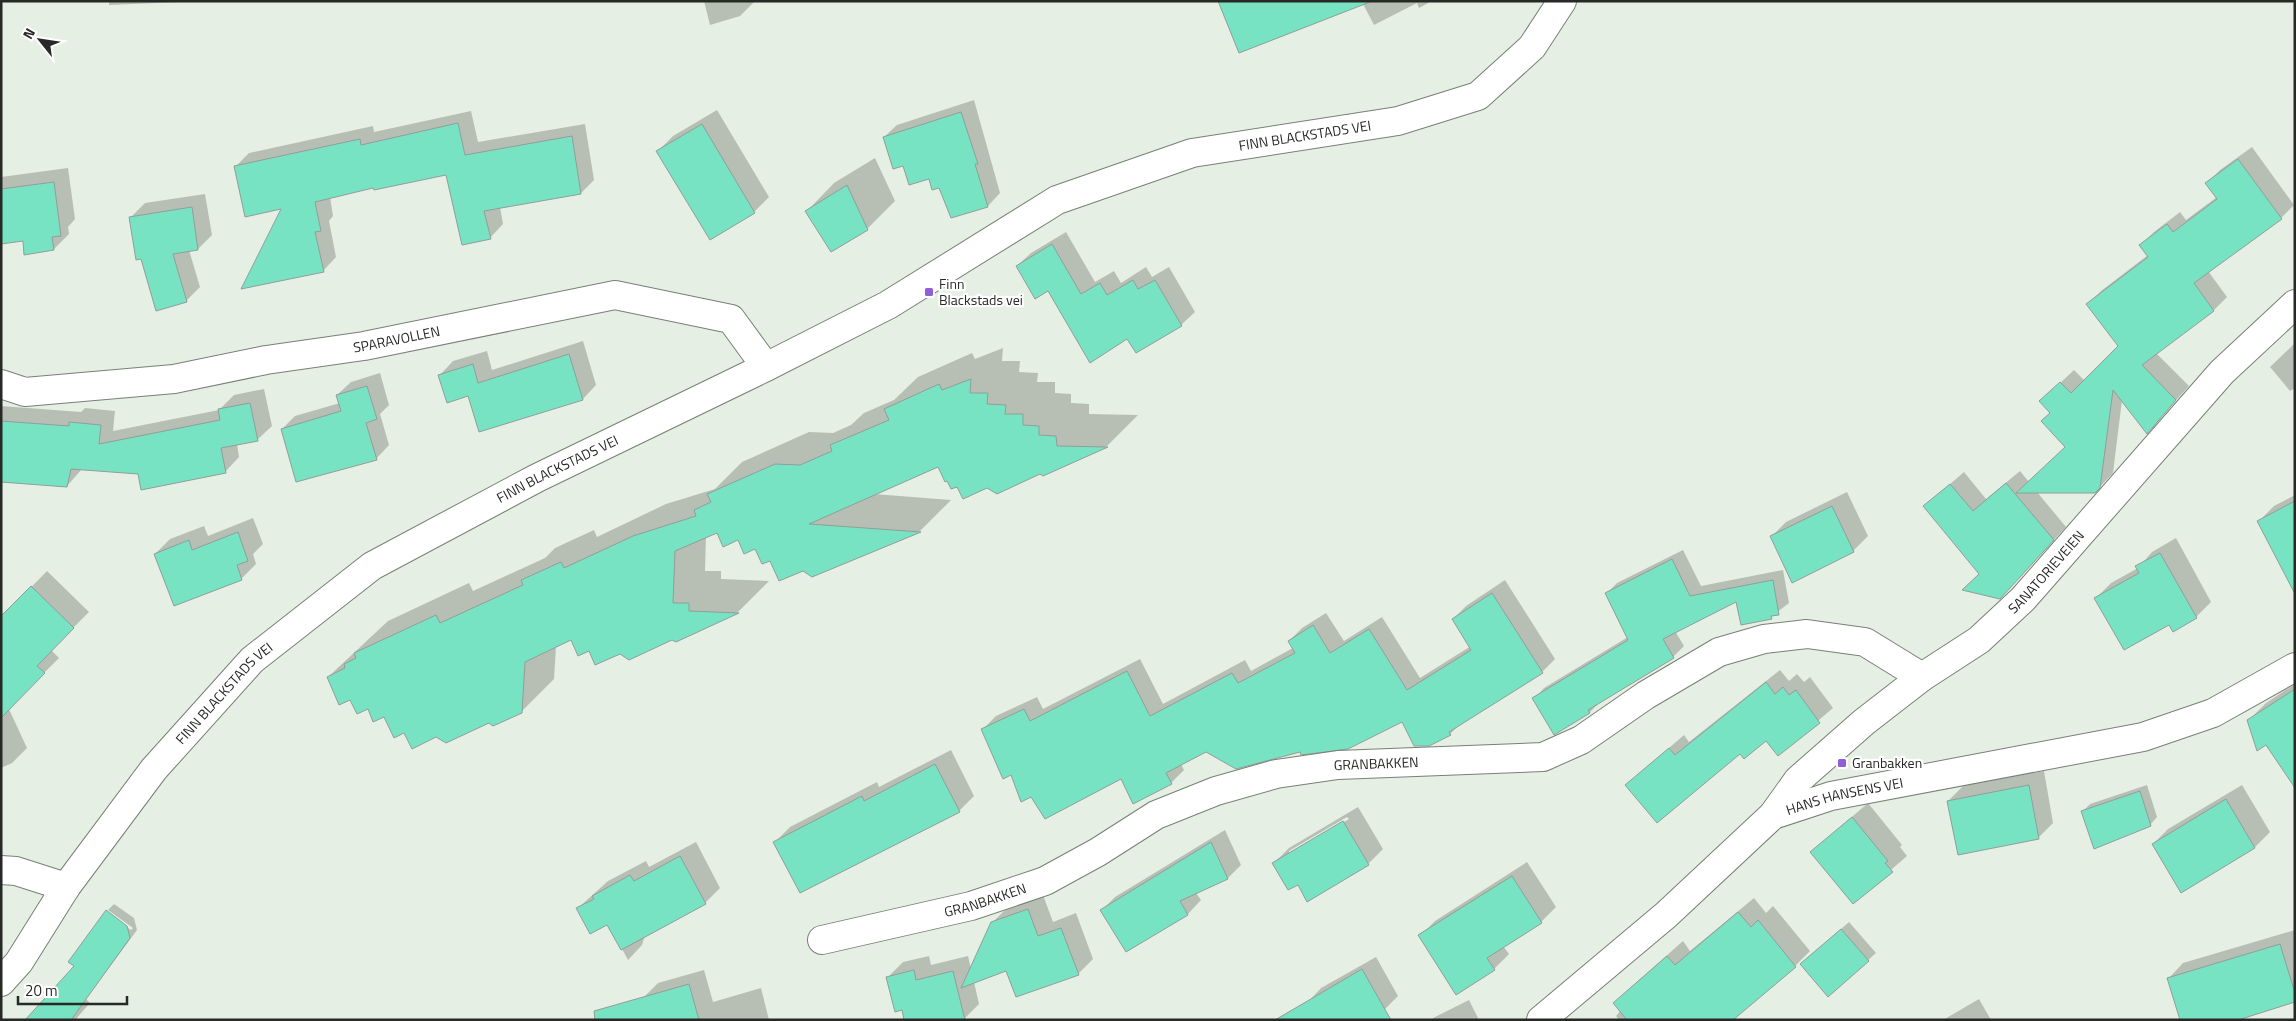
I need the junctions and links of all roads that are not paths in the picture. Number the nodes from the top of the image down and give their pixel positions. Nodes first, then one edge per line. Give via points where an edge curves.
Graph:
1 (1562, 1) edge
2 (2295, 304) edge
3 (766, 367) junction
4 (1, 384) edge
5 (2295, 667) edge
6 (1922, 677) junction
7 (1773, 815) junction
8 (1, 870) edge
9 (66, 887) junction
10 (822, 940) dead end
11 (1, 982) edge
12 (1541, 1020) edge

1 - 3 street, FINN BLACKSTADS VEI via 1532,47 1478,96 1398,121 1192,153 1057,200 888,305
2 - 6 street, SANATORIEVEIEN via 2222,372 2022,598 1979,640
3 - 4 street, SPARAVOLLEN via 731,319 615,295 364,346 266,360 174,379 25,392
3 - 9 street, FINN BLACKSTADS VEI via 538,478 372,566 252,660 154,769
5 - 7 street, HANS HANSENS VEI via 2213,713 2143,737 1831,796
6 - 7 street, SANATORIEVEIEN via 1798,780
6 - 10 street, GRANBAKKEN via 1865,642 1807,634 1764,639 1719,652 1646,695 1582,740 1543,757 1338,765 1276,774 1216,790 1156,815 1044,881 971,906
7 - 12 street, HANS HANSENS VEI via 1666,915
8 - 9 street via 16,871
9 - 11 street, FINN BLACKSTADS VEI via 19,962

